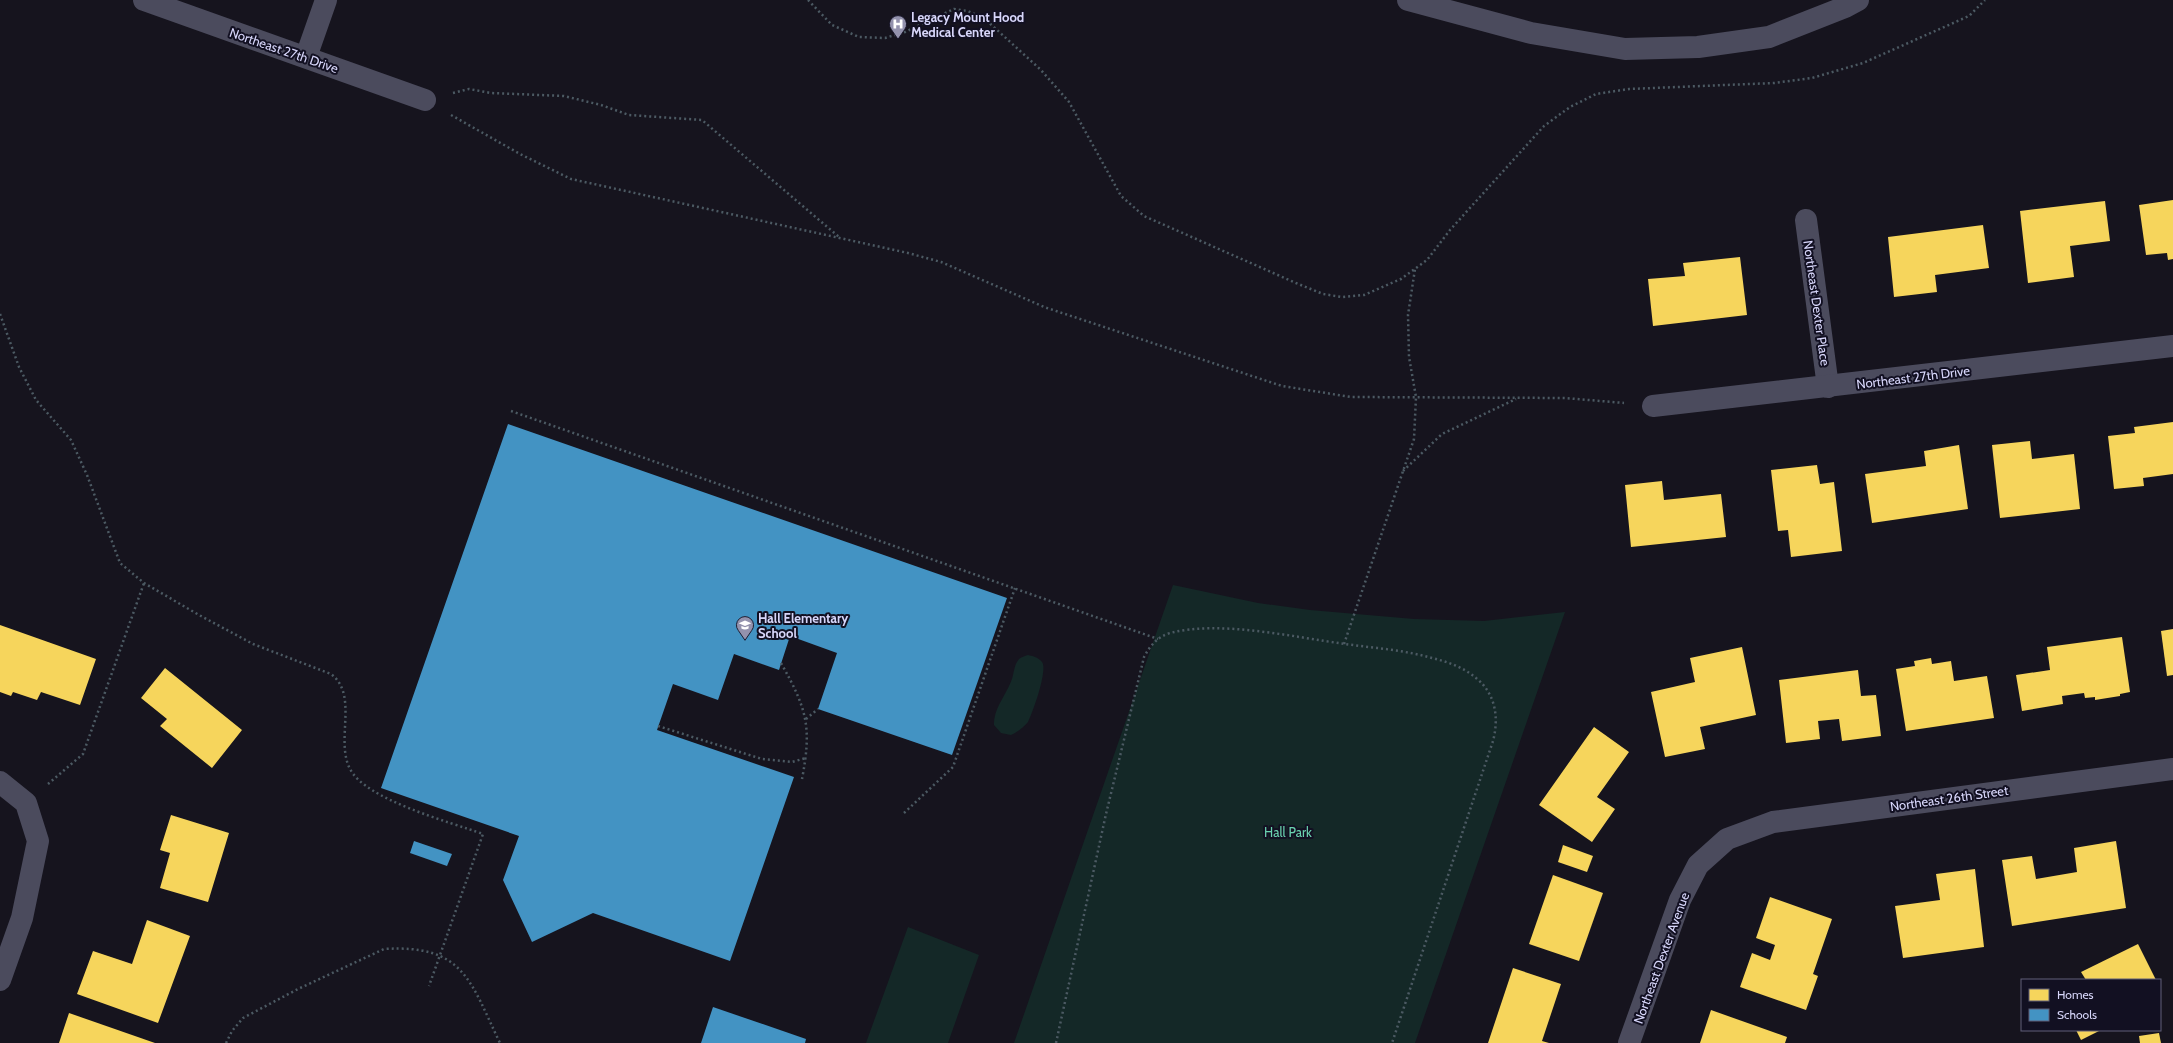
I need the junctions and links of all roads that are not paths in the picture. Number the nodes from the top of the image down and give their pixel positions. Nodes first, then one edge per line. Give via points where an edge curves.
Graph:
1 (144, 0) edge
2 (326, 0) edge
3 (1408, 0) edge
4 (1858, 0) edge
5 (306, 57) junction
6 (425, 100) road end
7 (1806, 220) dead end
8 (2173, 346) edge
9 (1828, 386) junction
10 (1652, 406) road end
11 (2173, 769) edge
12 (0, 782) edge
13 (1727, 838) joint
14 (0, 980) edge
15 (1629, 1043) edge

1 - 5 street, Northeast 27th Drive
2 - 5 street
3 - 4 street via 1531,33 1625,49 1698,47 1769,37
5 - 6 street, Northeast 27th Drive
7 - 9 street, Northeast Dexter Place
8 - 9 street, Northeast 27th Drive
9 - 10 street, Northeast 27th Drive
11 - 13 street, Northeast 26th Street via 1773,822
12 - 14 street via 26,803 38,841 22,918
13 - 15 street, Northeast Dexter Avenue via 1698,865 1680,900

